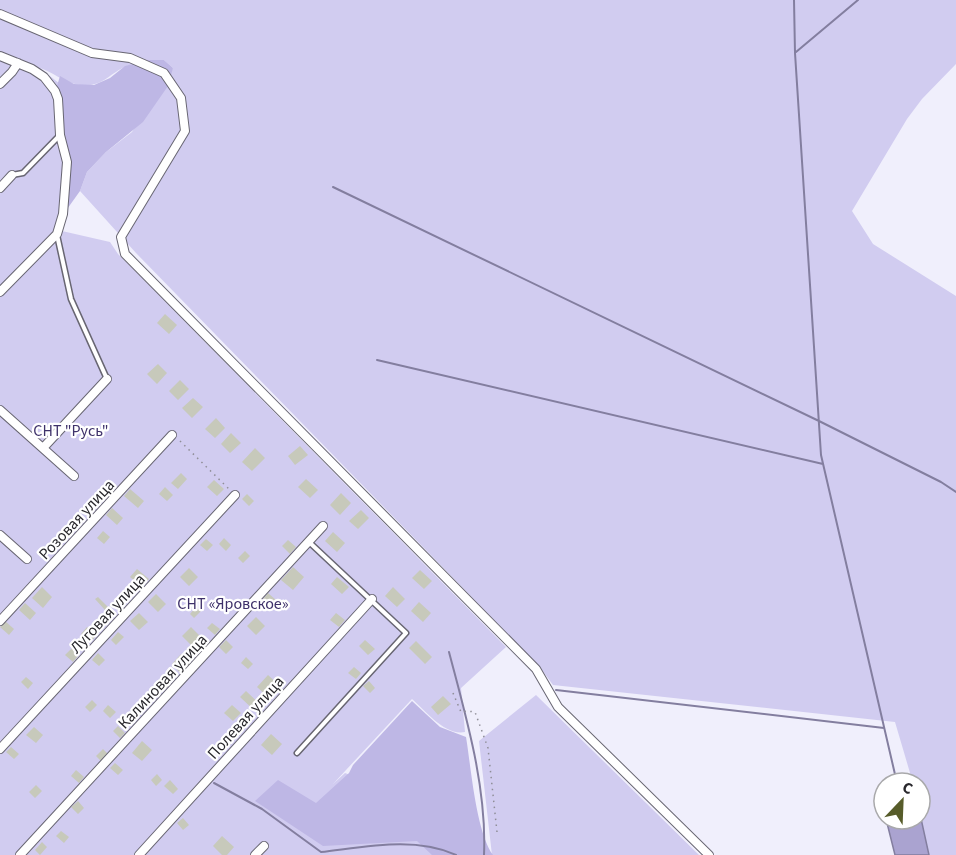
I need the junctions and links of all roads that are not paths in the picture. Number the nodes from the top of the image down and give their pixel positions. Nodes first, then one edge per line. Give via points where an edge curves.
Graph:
1 (0, 14) edge
2 (0, 56) edge
3 (18, 63) junction
4 (0, 84) edge
5 (60, 135) junction
6 (12, 176) joint
7 (0, 188) edge
8 (57, 234) junction
9 (0, 292) edge
10 (107, 379) joint
11 (0, 410) edge
12 (171, 435) road end
13 (43, 448) junction
14 (74, 476) dead end
15 (235, 495) road end
16 (323, 526) dead end
17 (0, 534) edge
18 (309, 542) junction
19 (27, 559) dead end
20 (372, 599) junction
21 (0, 621) edge
22 (0, 749) edge
23 (297, 753) dead end
24 (264, 846) dead end
25 (20, 855) edge
26 (140, 855) edge
27 (255, 855) edge
28 (709, 855) edge

1 - 28 street via 92,52 130,57 164,73 182,98 185,131 121,237 125,254 536,669 558,707
2 - 3 street
3 - 4 street
3 - 5 street via 44,77 55,91
5 - 6 lane via 23,173
5 - 8 street via 67,162 63,214
6 - 7 street
8 - 9 street
8 - 10 lane via 71,299
10 - 13 street
11 - 13 street
12 - 21 street, Розовая улица
13 - 14 street
15 - 22 street, Луговая улица
16 - 18 street, Калиновая улица
17 - 19 street
18 - 20 lane
18 - 25 street, Калиновая улица
20 - 23 lane via 406,633
20 - 26 street, Полевая улица
24 - 27 street

